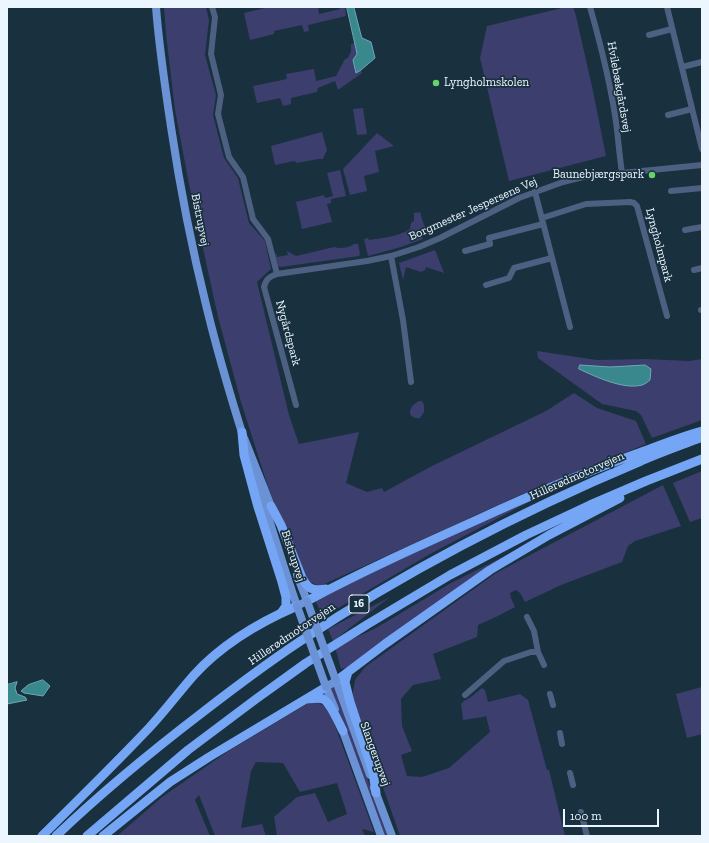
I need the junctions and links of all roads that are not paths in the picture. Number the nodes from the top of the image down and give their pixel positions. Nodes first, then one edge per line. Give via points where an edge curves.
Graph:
1 (156, 7) edge
2 (212, 7) edge
3 (590, 7) edge
4 (669, 8) edge
5 (672, 29) junction
6 (649, 35) dead end
7 (702, 62) edge
8 (682, 67) junction
9 (692, 109) junction
10 (668, 115) dead end
11 (699, 124) edge
12 (702, 148) edge
13 (702, 165) edge
14 (622, 172) junction
15 (702, 188) edge
16 (671, 191) dead end
17 (535, 192) junction
18 (542, 221) junction
19 (702, 227) edge
20 (685, 230) dead end
21 (465, 251) dead end
22 (391, 256) junction
23 (552, 258) junction
24 (702, 268) edge
25 (694, 270) dead end
26 (277, 274) junction
27 (486, 285) dead end
28 (667, 316) dead end
29 (570, 327) dead end
30 (411, 382) dead end
31 (296, 405) dead end
32 (702, 431) edge
33 (242, 432) junction
34 (702, 437) edge
35 (702, 459) edge
36 (646, 481) junction
37 (272, 506) junction
38 (331, 588) junction
39 (307, 601) junction
40 (297, 606) junction
41 (281, 613) junction
42 (527, 617) dead end
43 (538, 652) junction
44 (544, 665) dead end
45 (348, 672) junction
46 (336, 681) junction
47 (326, 687) junction
48 (550, 694) dead end
49 (465, 695) dead end
50 (304, 700) junction
51 (553, 705) dead end
52 (343, 732) junction
53 (560, 733) dead end
54 (562, 744) dead end
55 (570, 773) dead end
56 (573, 785) dead end
57 (376, 792) junction
58 (581, 812) dead end
59 (42, 836) edge
60 (56, 836) edge
61 (87, 836) edge
62 (103, 836) edge
63 (381, 836) edge
64 (392, 836) edge
65 (587, 836) edge

1 - 33 main road, Bistrupvej via 177,168 207,308
2 - 26 street via 215,17 211,54 221,95 218,114 229,157 243,177 254,218 268,239
3 - 14 street, Hvilebækgårdsvej via 607,71
4 - 5 street
5 - 6 street
5 - 8 street
7 - 8 street
8 - 9 street
9 - 10 street
9 - 11 street
11 - 12 street
13 - 14 street, Borgmester Jespersens Vej
14 - 17 street, Borgmester Jespersens Vej via 563,182
15 - 16 street
17 - 18 street
17 - 22 street, Borgmester Jespersens Vej via 518,198 440,238
18 - 21 street via 489,238 490,244
18 - 23 street
18 - 28 street, Lyngholmpark via 586,204 634,202
19 - 20 street
22 - 26 street, Borgmester Jespersens Vej
22 - 30 street
23 - 27 street via 514,268 509,278
23 - 29 street
24 - 25 street
26 - 31 street, Nygårdspark via 270,276 264,287
32 - 38 highway via 596,468
33 - 37 main road, Bistrupvej
33 - 40 main road, Bistrupvej
33 - 41 highway via 244,455 286,597 286,606
34 - 60 highway, Hillerødmotorvejen / 16 via 643,460 515,517 357,605 246,679 174,734
35 - 36 highway, 16
36 - 45 highway via 490,570
36 - 61 highway, 16 via 526,535 450,575 306,663 194,745
37 - 38 highway via 306,584 310,589 316,590
37 - 39 main road, Bistrupvej
38 - 39 highway
39 - 40 main road
39 - 46 main road, Bistrupvej, bridge
40 - 41 highway
40 - 47 main road, Bistrupvej, bridge
41 - 59 highway via 238,637 207,662 150,726
42 - 43 street via 534,631
43 - 44 street
43 - 49 street via 504,661
45 - 46 highway
45 - 57 highway via 345,682 373,772
46 - 47 main road
46 - 57 main road, Slangerupvej
47 - 50 highway
47 - 52 main road, Slangerupvej
48 - 51 street
50 - 52 highway via 317,698 326,701
50 - 62 highway via 170,782
52 - 63 main road, Slangerupvej
53 - 54 street
55 - 56 street
57 - 64 main road, Slangerupvej
58 - 65 street

